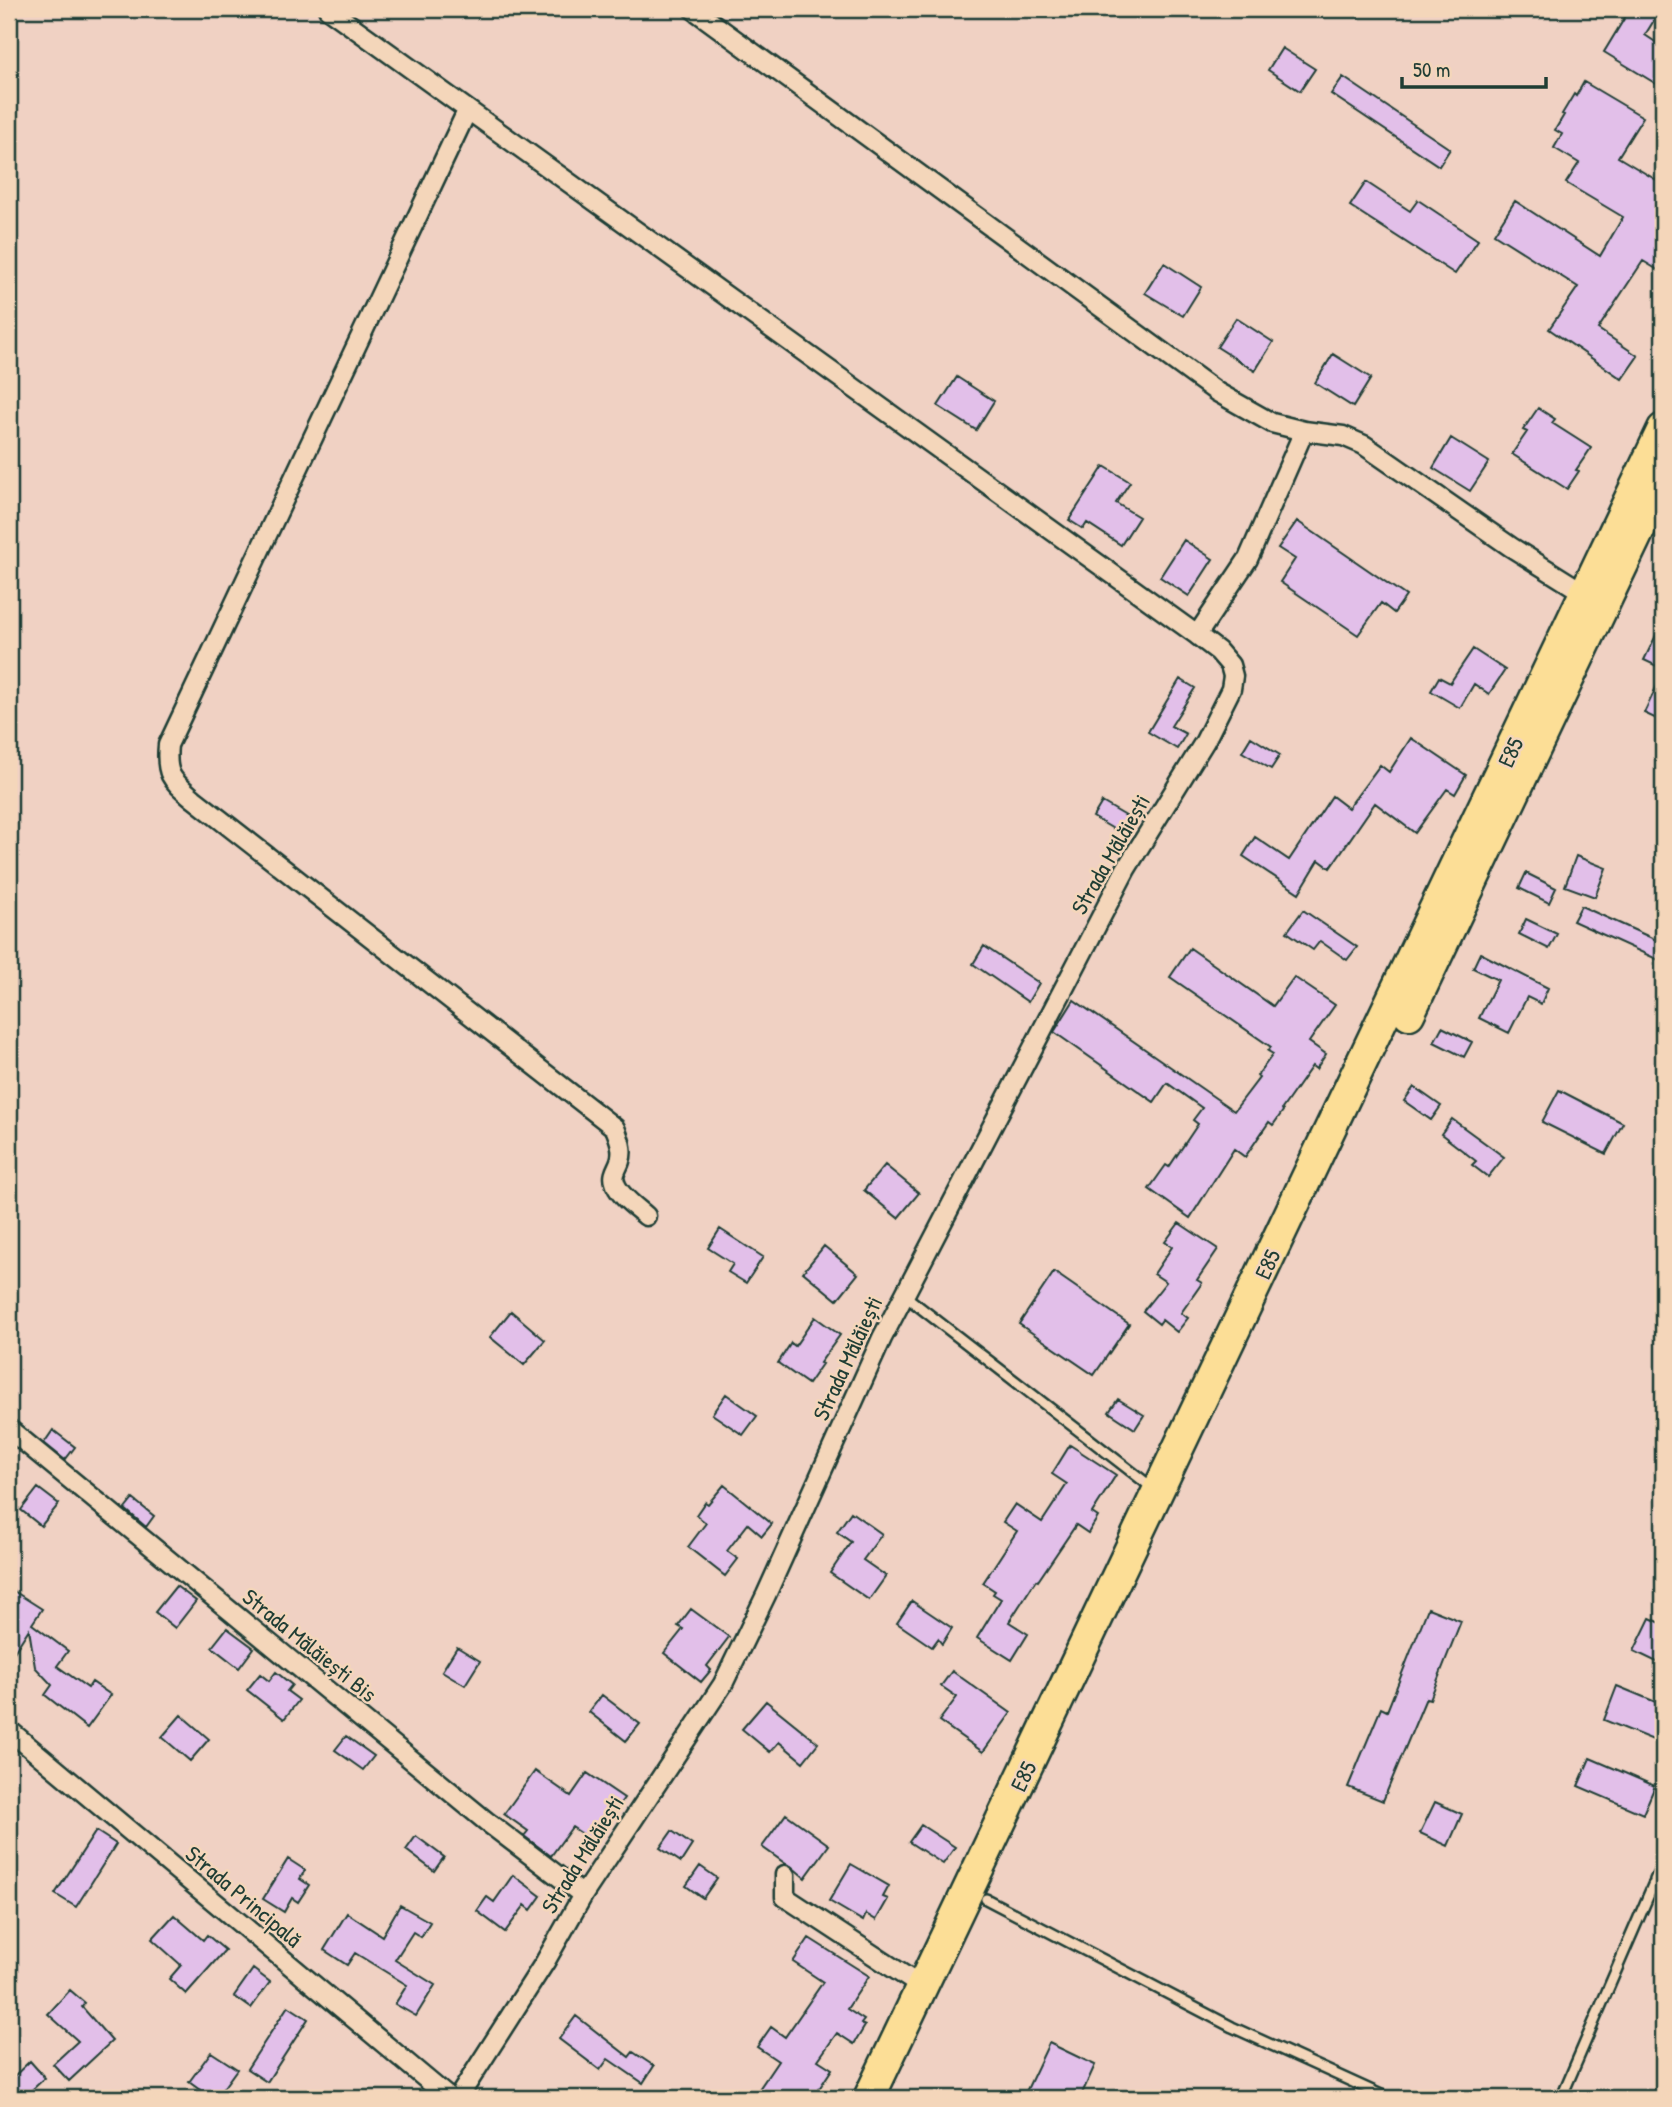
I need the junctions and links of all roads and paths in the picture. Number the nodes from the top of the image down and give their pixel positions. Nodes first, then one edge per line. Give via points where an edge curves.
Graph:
1 (328, 9) edge
2 (693, 9) edge
3 (467, 111) junction
4 (1663, 429) edge
5 (1304, 432) junction
6 (1662, 484) edge
7 (1586, 594) junction
8 (1197, 635) junction
9 (646, 1216) dead end
10 (904, 1295) junction
11 (9, 1429) edge
12 (1158, 1492) junction
13 (9, 1730) edge
14 (1663, 1863) edge
15 (785, 1875) dead end
16 (1663, 1875) edge
17 (1653, 1885) junction
18 (583, 1895) junction
19 (986, 1899) junction
20 (922, 1987) junction
21 (449, 2098) edge
22 (458, 2098) edge
23 (869, 2098) edge
24 (892, 2098) edge
25 (1388, 2098) edge
26 (1561, 2098) edge

1 - 3 street, Strada Mălăiești
2 - 5 street via 1217,392 1272,423
3 - 8 street, Strada Mălăiești
3 - 9 street via 168,745 166,764 174,782 194,799 615,1128 621,1159 614,1181
4 - 7 main road, E85
5 - 7 street via 1343,436 1364,445
5 - 8 street via 1248,559
6 - 19 main road, E85
7 - 12 main road, E85
8 - 10 street, Strada Mălăiești via 1230,664 1231,689 1205,741 1126,869
10 - 12 lane
10 - 18 street, Strada Mălăiești via 723,1684
11 - 18 street, Strada Mălăiești Bis via 486,1821
12 - 20 main road, E85
13 - 21 street, Strada Principală
14 - 17 lane
15 - 20 street via 785,1897
16 - 17 lane
17 - 26 lane
18 - 22 street, Strada Mălăiești
19 - 24 main road, E85
19 - 25 lane via 1232,2027
20 - 23 main road, E85

